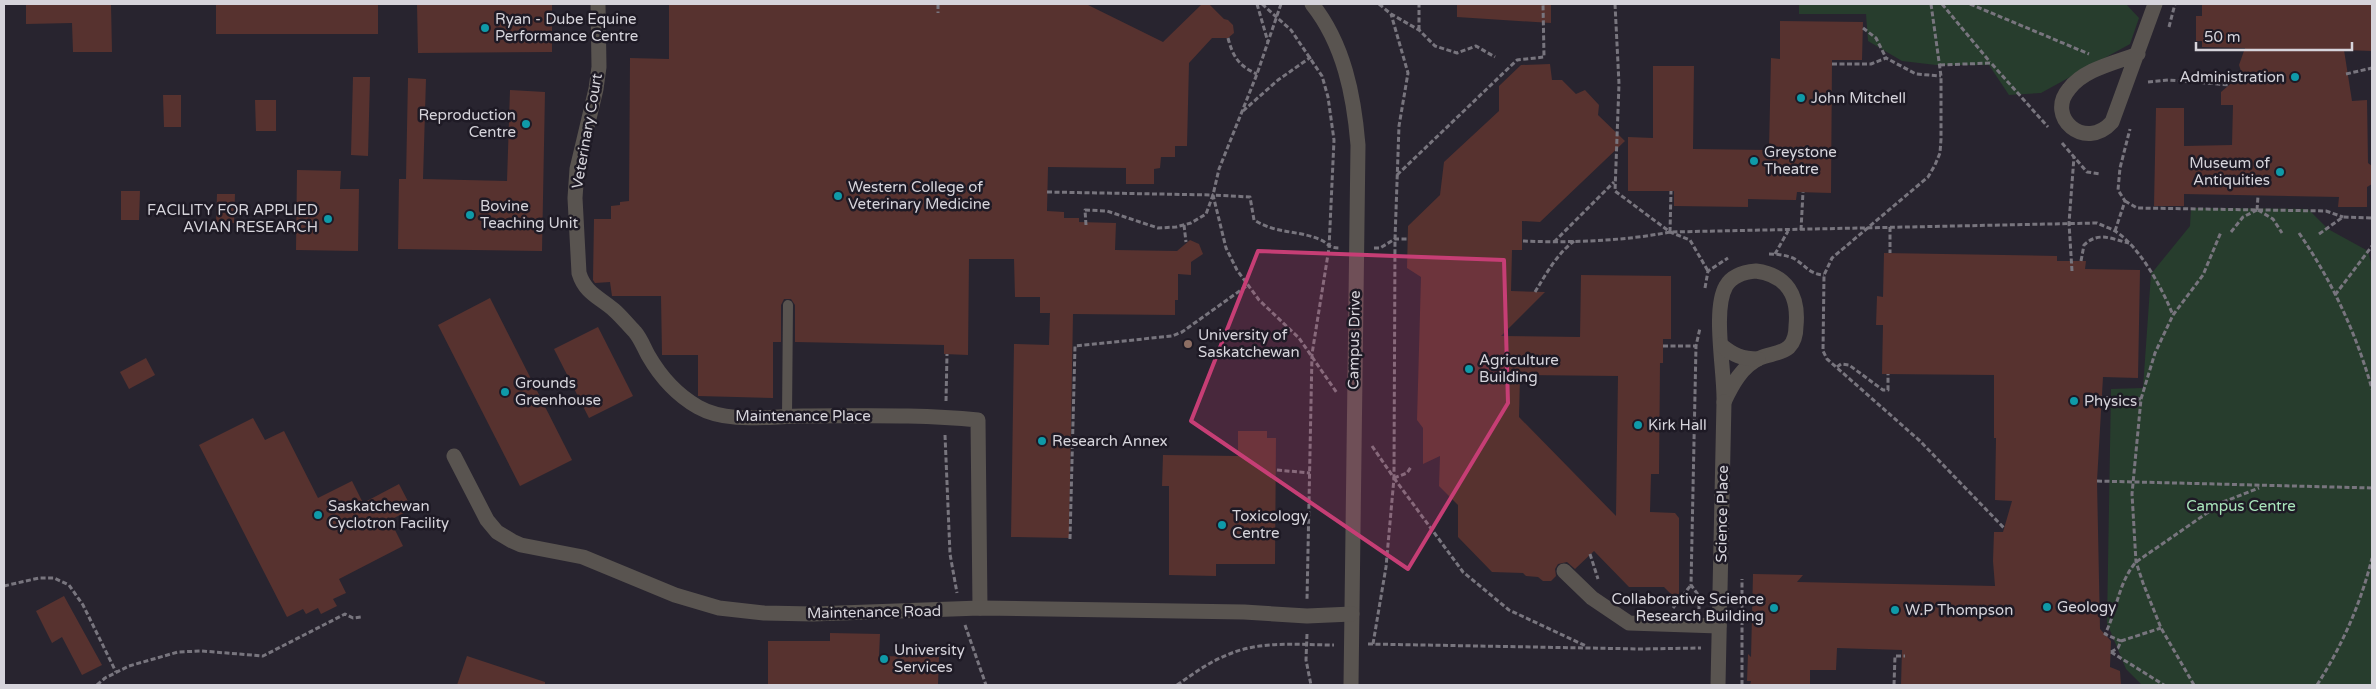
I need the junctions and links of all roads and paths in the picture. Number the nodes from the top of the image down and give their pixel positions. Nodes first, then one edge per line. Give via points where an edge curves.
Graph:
1 (598, 4) edge
2 (938, 4) edge
3 (1257, 4) edge
4 (1262, 4) edge
5 (1281, 4) edge
6 (1312, 4) edge
7 (1379, 4) edge
8 (1419, 4) edge
9 (1543, 4) edge
10 (1615, 4) edge
11 (1931, 4) edge
12 (1942, 4) edge
13 (1970, 4) edge
14 (2155, 4) edge
15 (2175, 4) edge
16 (938, 13) dead end
17 (1391, 14) junction
18 (1277, 15) junction
19 (2169, 27) dead end
20 (1863, 28) dead end
21 (1419, 30) junction
22 (1228, 38) dead end
23 (1268, 42) junction
24 (2138, 54) junction
25 (1494, 56) dead end
26 (1311, 57) junction
27 (1886, 58) junction
28 (2372, 62) edge
29 (1991, 63) junction
30 (1832, 64) dead end
31 (1940, 65) junction
32 (2108, 65) junction
33 (2370, 68) edge
34 (1257, 74) junction
35 (2346, 74) dead end
36 (1941, 76) junction
37 (2148, 82) dead end
38 (2230, 85) dead end
39 (1242, 111) junction
40 (2130, 126) dead end
41 (2049, 129) dead end
42 (2055, 136) dead end
43 (2074, 157) junction
44 (2101, 174) dead end
45 (1397, 175) junction
46 (1615, 181) junction
47 (1047, 192) dead end
48 (1671, 192) dead end
49 (1803, 192) dead end
50 (1213, 195) junction
51 (2258, 196) dead end
52 (575, 198) joint
53 (2125, 201) junction
54 (2257, 210) junction
55 (2343, 217) junction
56 (2372, 218) edge
57 (2069, 223) junction
58 (1086, 225) dead end
59 (1184, 225) junction
60 (1872, 226) junction
61 (1890, 226) junction
62 (1801, 230) junction
63 (1789, 231) junction
64 (2115, 231) junction
65 (1670, 232) junction
66 (2220, 232) dead end
67 (2232, 232) dead end
68 (2282, 233) dead end
69 (2299, 233) dead end
70 (2319, 234) dead end
71 (1576, 240) junction
72 (1523, 241) dead end
73 (1186, 242) dead end
74 (1554, 242) junction
75 (2130, 244) junction
76 (2372, 246) edge
77 (1329, 248) junction
78 (1775, 254) dead end
79 (1890, 254) dead end
80 (2081, 261) dead end
81 (1708, 271) dead end
82 (2072, 271) dead end
83 (1248, 285) junction
84 (1535, 292) dead end
85 (2335, 295) junction
86 (788, 305) dead end
87 (2173, 315) junction
88 (1721, 345) junction
89 (1663, 346) dead end
90 (1696, 346) dead end
91 (947, 354) dead end
92 (1312, 354) junction
93 (1758, 359) junction
94 (1837, 367) junction
95 (1888, 374) dead end
96 (2372, 389) edge
97 (1338, 395) dead end
98 (2091, 397) dead end
99 (2141, 399) junction
100 (1724, 402) junction
101 (788, 416) junction
102 (946, 416) junction
103 (1353, 420) junction
104 (454, 456) dead end
105 (1410, 467) dead end
106 (1277, 470) dead end
107 (1310, 473) junction
108 (1394, 478) junction
109 (2097, 480) dead end
110 (2132, 482) junction
111 (2262, 487) junction
112 (2372, 488) edge
113 (2004, 528) dead end
114 (1070, 539) dead end
115 (2372, 558) edge
116 (2136, 562) junction
117 (1564, 571) dead end
118 (1742, 579) dead end
119 (1691, 585) dead end
120 (4, 586) edge
121 (980, 608) junction
122 (963, 610) junction
123 (1352, 614) junction
124 (362, 616) dead end
125 (1307, 616) junction
126 (1660, 624) junction
127 (1719, 626) junction
128 (2161, 628) junction
129 (2121, 641) junction
130 (1352, 644) junction
131 (1373, 644) junction
132 (1306, 645) junction
133 (1742, 645) junction
134 (1719, 646) junction
135 (1589, 648) junction
136 (1905, 656) dead end
137 (116, 672) junction
138 (97, 685) edge
139 (986, 685) edge
140 (1177, 685) edge
141 (1311, 685) edge
142 (1352, 685) edge
143 (1718, 685) edge
144 (1742, 685) edge
145 (1894, 685) edge
146 (2164, 685) edge
147 (2194, 685) edge
148 (2317, 685) edge

1 - 52 street, Veterinary Court via 596,89 577,169
2 - 16 path
3 - 23 path
4 - 18 path
5 - 18 path
6 - 103 street, Campus Drive via 1334,38 1344,64 1356,122
7 - 17 path
8 - 21 path
9 - 45 path via 1544,57 1517,60
10 - 46 path via 1619,84
11 - 31 path
12 - 29 path
13 - 32 path via 2079,49
14 - 24 street
15 - 19 path
17 - 21 path
17 - 45 path via 1408,73 1399,126
18 - 23 path
18 - 26 path
20 - 27 path via 1876,38
21 - 25 path via 1436,46 1457,53 1476,46
22 - 34 path via 1236,60
23 - 34 path
24 - 32 street
24 - 32 street via 2112,122 2099,132 2077,132 2063,115 2062,102 2076,82
26 - 39 path
26 - 77 path via 1322,76 1328,97 1334,140
27 - 30 path via 1871,64
27 - 36 path via 1916,74
28 - 33 path
29 - 31 path
29 - 41 path
31 - 36 path
33 - 35 path
34 - 39 path
36 - 60 path via 1941,139 1935,165 1928,177
37 - 38 path via 2168,80
39 - 50 path via 1219,169
40 - 53 path via 2118,190
42 - 43 path
43 - 44 path via 2087,172
43 - 57 path
45 - 108 path
46 - 65 path via 1621,196
46 - 74 path
47 - 50 path
48 - 65 path
49 - 62 path
50 - 59 path via 1206,214
50 - 77 path via 1250,198 1254,220 1268,228 1320,240
50 - 83 path via 1226,248
51 - 54 path
52 - 101 street, Maintenance Place via 583,285 638,336 663,377 678,393 699,408 722,415 751,418
53 - 54 path via 2137,208
53 - 64 path
54 - 55 path via 2326,211
54 - 67 path via 2244,217
54 - 68 path via 2273,219
55 - 56 path
55 - 70 path
57 - 61 path via 2000,227
57 - 64 path via 2097,223
57 - 82 path
58 - 59 path via 1085,210 1107,211 1158,228
59 - 73 path
60 - 61 path
60 - 62 path
60 - 94 path via 1832,258 1824,275 1823,351
61 - 79 path
62 - 63 path
63 - 65 path
63 - 78 path
64 - 75 path
65 - 71 path via 1642,238
65 - 81 path via 1690,240
66 - 87 path via 2203,275
69 - 85 path
71 - 74 path
71 - 84 path via 1549,268
72 - 74 path
75 - 80 path via 2094,237 2084,245
75 - 87 path via 2164,294
76 - 85 path
77 - 92 path
83 - 92 path
83 - 114 path via 1172,336 1075,346
85 - 96 path via 2357,342
86 - 101 lane
87 - 99 path via 2155,353
88 - 93 street via 1745,359
88 - 93 street, Science Place via 1720,314 1726,285 1738,275 1767,272 1784,283 1797,302 1795,336 1789,346
88 - 100 street, Science Place
89 - 90 path
91 - 102 path
92 - 97 path
92 - 107 path
93 - 100 street, Science Place via 1735,380
94 - 95 path via 1849,365 1883,390 1888,390
94 - 113 path via 1920,441
98 - 99 path
99 - 110 path
100 - 127 street, Science Place
101 - 102 street, Maintenance Place
102 - 121 street, Maintenance Place via 978,420
102 - 122 path via 950,554
103 - 108 path
103 - 123 street, Campus Drive
104 - 122 street, Maintenance Road via 487,520 497,532 521,545 583,557 709,606 764,613 813,614
105 - 108 path via 1407,473
106 - 107 path
107 - 125 path
108 - 131 path via 1386,567
108 - 135 path via 1464,572 1509,610
109 - 110 path
110 - 111 path
110 - 116 path
111 - 112 path
111 - 116 path via 2224,502
115 - 148 path via 2344,639
116 - 128 path
116 - 129 path via 2128,571 2104,634
117 - 126 street via 1592,598 1629,623
118 - 133 path
119 - 126 path
120 - 137 path via 39,578 54,578 70,585
121 - 122 street, Maintenance Road
121 - 125 street, Maintenance Road
122 - 139 path via 965,628
123 - 125 street, Maintenance Road
123 - 130 street, Campus Drive
124 - 137 path via 340,616 263,656 178,652
125 - 132 path
126 - 127 street
127 - 134 street, Science Place
128 - 129 path
128 - 147 path
129 - 146 path via 2118,648 2110,652
130 - 131 path
130 - 132 path
130 - 142 street, Campus Drive
131 - 135 path
132 - 140 path via 1262,645 1228,654
132 - 141 path
133 - 134 path
133 - 144 path
134 - 135 path
134 - 143 street, Science Place
136 - 145 path via 1895,656
137 - 138 path

